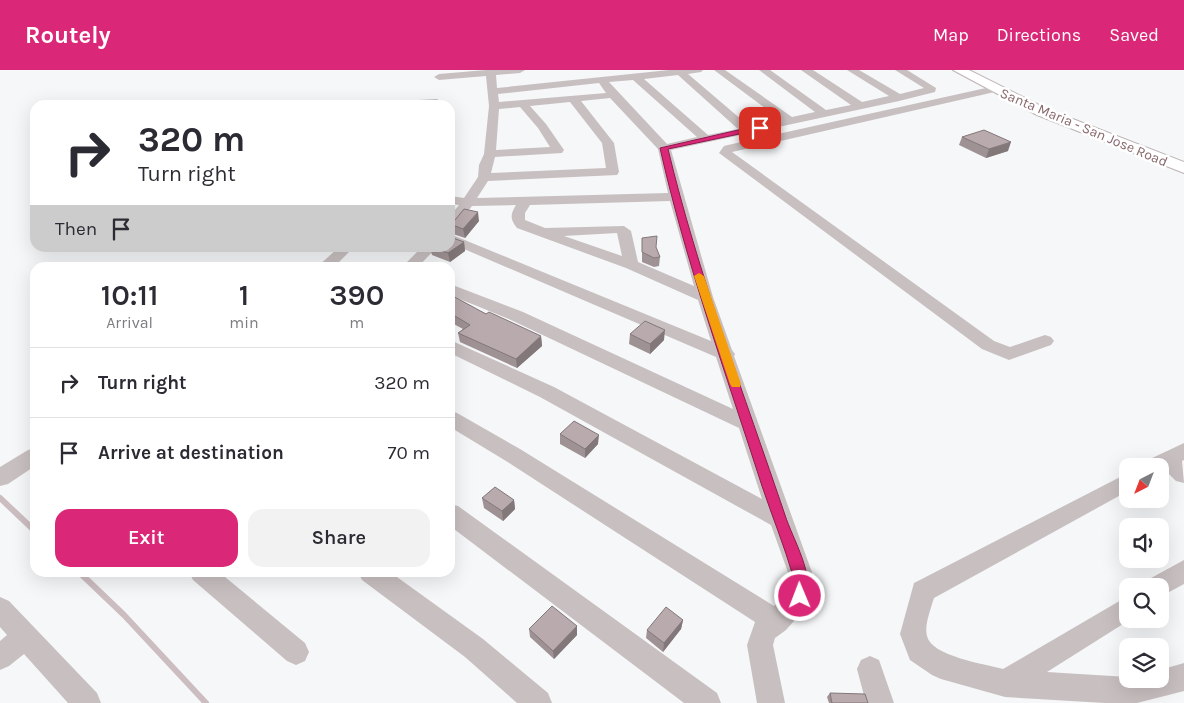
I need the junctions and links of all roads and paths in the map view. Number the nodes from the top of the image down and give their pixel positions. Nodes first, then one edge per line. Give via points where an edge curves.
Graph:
1 (520, 70) edge
2 (698, 70) edge
3 (719, 70) edge
4 (764, 70) edge
5 (806, 70) edge
6 (852, 70) edge
7 (900, 70) edge
8 (959, 70) edge
9 (662, 71) edge
10 (680, 72) junction
11 (491, 73) junction
12 (635, 76) junction
13 (602, 80) junction
14 (438, 89) edge
15 (995, 89) junction
16 (494, 91) junction
17 (613, 95) junction
18 (899, 98) junction
19 (412, 100) edge
20 (574, 100) junction
21 (522, 104) junction
22 (494, 106) junction
23 (860, 106) junction
24 (825, 114) junction
25 (790, 122) junction
26 (746, 130) junction
27 (706, 140) junction
28 (664, 148) junction
29 (490, 154) junction
30 (1184, 168) edge
31 (484, 177) junction
32 (676, 197) junction
33 (455, 201) edge
34 (525, 201) junction
35 (468, 202) junction
36 (455, 219) edge
37 (539, 232) junction
38 (455, 240) edge
39 (341, 252) edge
40 (424, 252) edge
41 (330, 262) edge
42 (414, 262) edge
43 (631, 265) junction
44 (455, 291) edge
45 (705, 297) junction
46 (1045, 341) dead end
47 (455, 348) edge
48 (726, 354) junction
49 (455, 421) edge
50 (748, 424) junction
51 (30, 459) edge
52 (1169, 460) edge
53 (1184, 475) edge
54 (2, 477) edge
55 (1119, 486) edge
56 (455, 517) edge
57 (780, 519) junction
58 (1184, 571) edge
59 (207, 577) edge
60 (377, 577) edge
61 (1169, 580) edge
62 (0, 609) edge
63 (1119, 613) edge
64 (777, 622) junction
65 (26, 637) junction
66 (296, 652) dead end
67 (0, 657) edge
68 (870, 669) dead end
69 (1184, 677) edge
70 (1006, 683) junction
71 (87, 703) edge
72 (538, 703) edge
73 (707, 703) edge
74 (770, 703) edge
75 (880, 703) edge

1 - 11 street
2 - 10 street
3 - 25 street
4 - 24 street
5 - 23 street
6 - 18 street
7 - 18 street via 931,88
8 - 15 main road, Santa Maria - San Jose Road
9 - 10 street
9 - 12 street
10 - 26 street
11 - 14 street
11 - 16 street
12 - 13 street
12 - 27 street
13 - 16 street
13 - 17 street
14 - 19 street
15 - 30 main road, Santa Maria - San Jose Road via 1042,112
15 - 46 street via 728,149 725,153 988,345 1009,354
16 - 22 street
17 - 20 street
17 - 28 street
18 - 23 street
20 - 21 street
20 - 31 street via 608,143 614,172
21 - 22 street
21 - 29 street via 558,150
22 - 29 street
23 - 24 street
24 - 25 street
25 - 26 street
26 - 27 street
27 - 28 street
28 - 32 street
29 - 31 street
31 - 35 street
32 - 34 street
32 - 45 street
33 - 35 street
34 - 35 street
34 - 37 street via 518,220
35 - 36 street
37 - 43 street
37 - 43 street via 619,229 624,231
38 - 48 street
39 - 41 street
40 - 42 street
43 - 45 street
44 - 50 street via 517,316
45 - 48 street
47 - 57 street via 548,392
48 - 50 street
49 - 64 street
50 - 57 street
51 - 54 street
52 - 53 street
55 - 70 street via 923,591 913,634 919,651 941,666
56 - 73 street
57 - 64 street via 802,578 800,596
58 - 61 street
59 - 66 street
60 - 72 street via 474,648
62 - 65 street
63 - 70 street
64 - 74 street via 764,631 760,645
65 - 67 street
65 - 71 street
68 - 75 street
69 - 70 street via 1131,691

